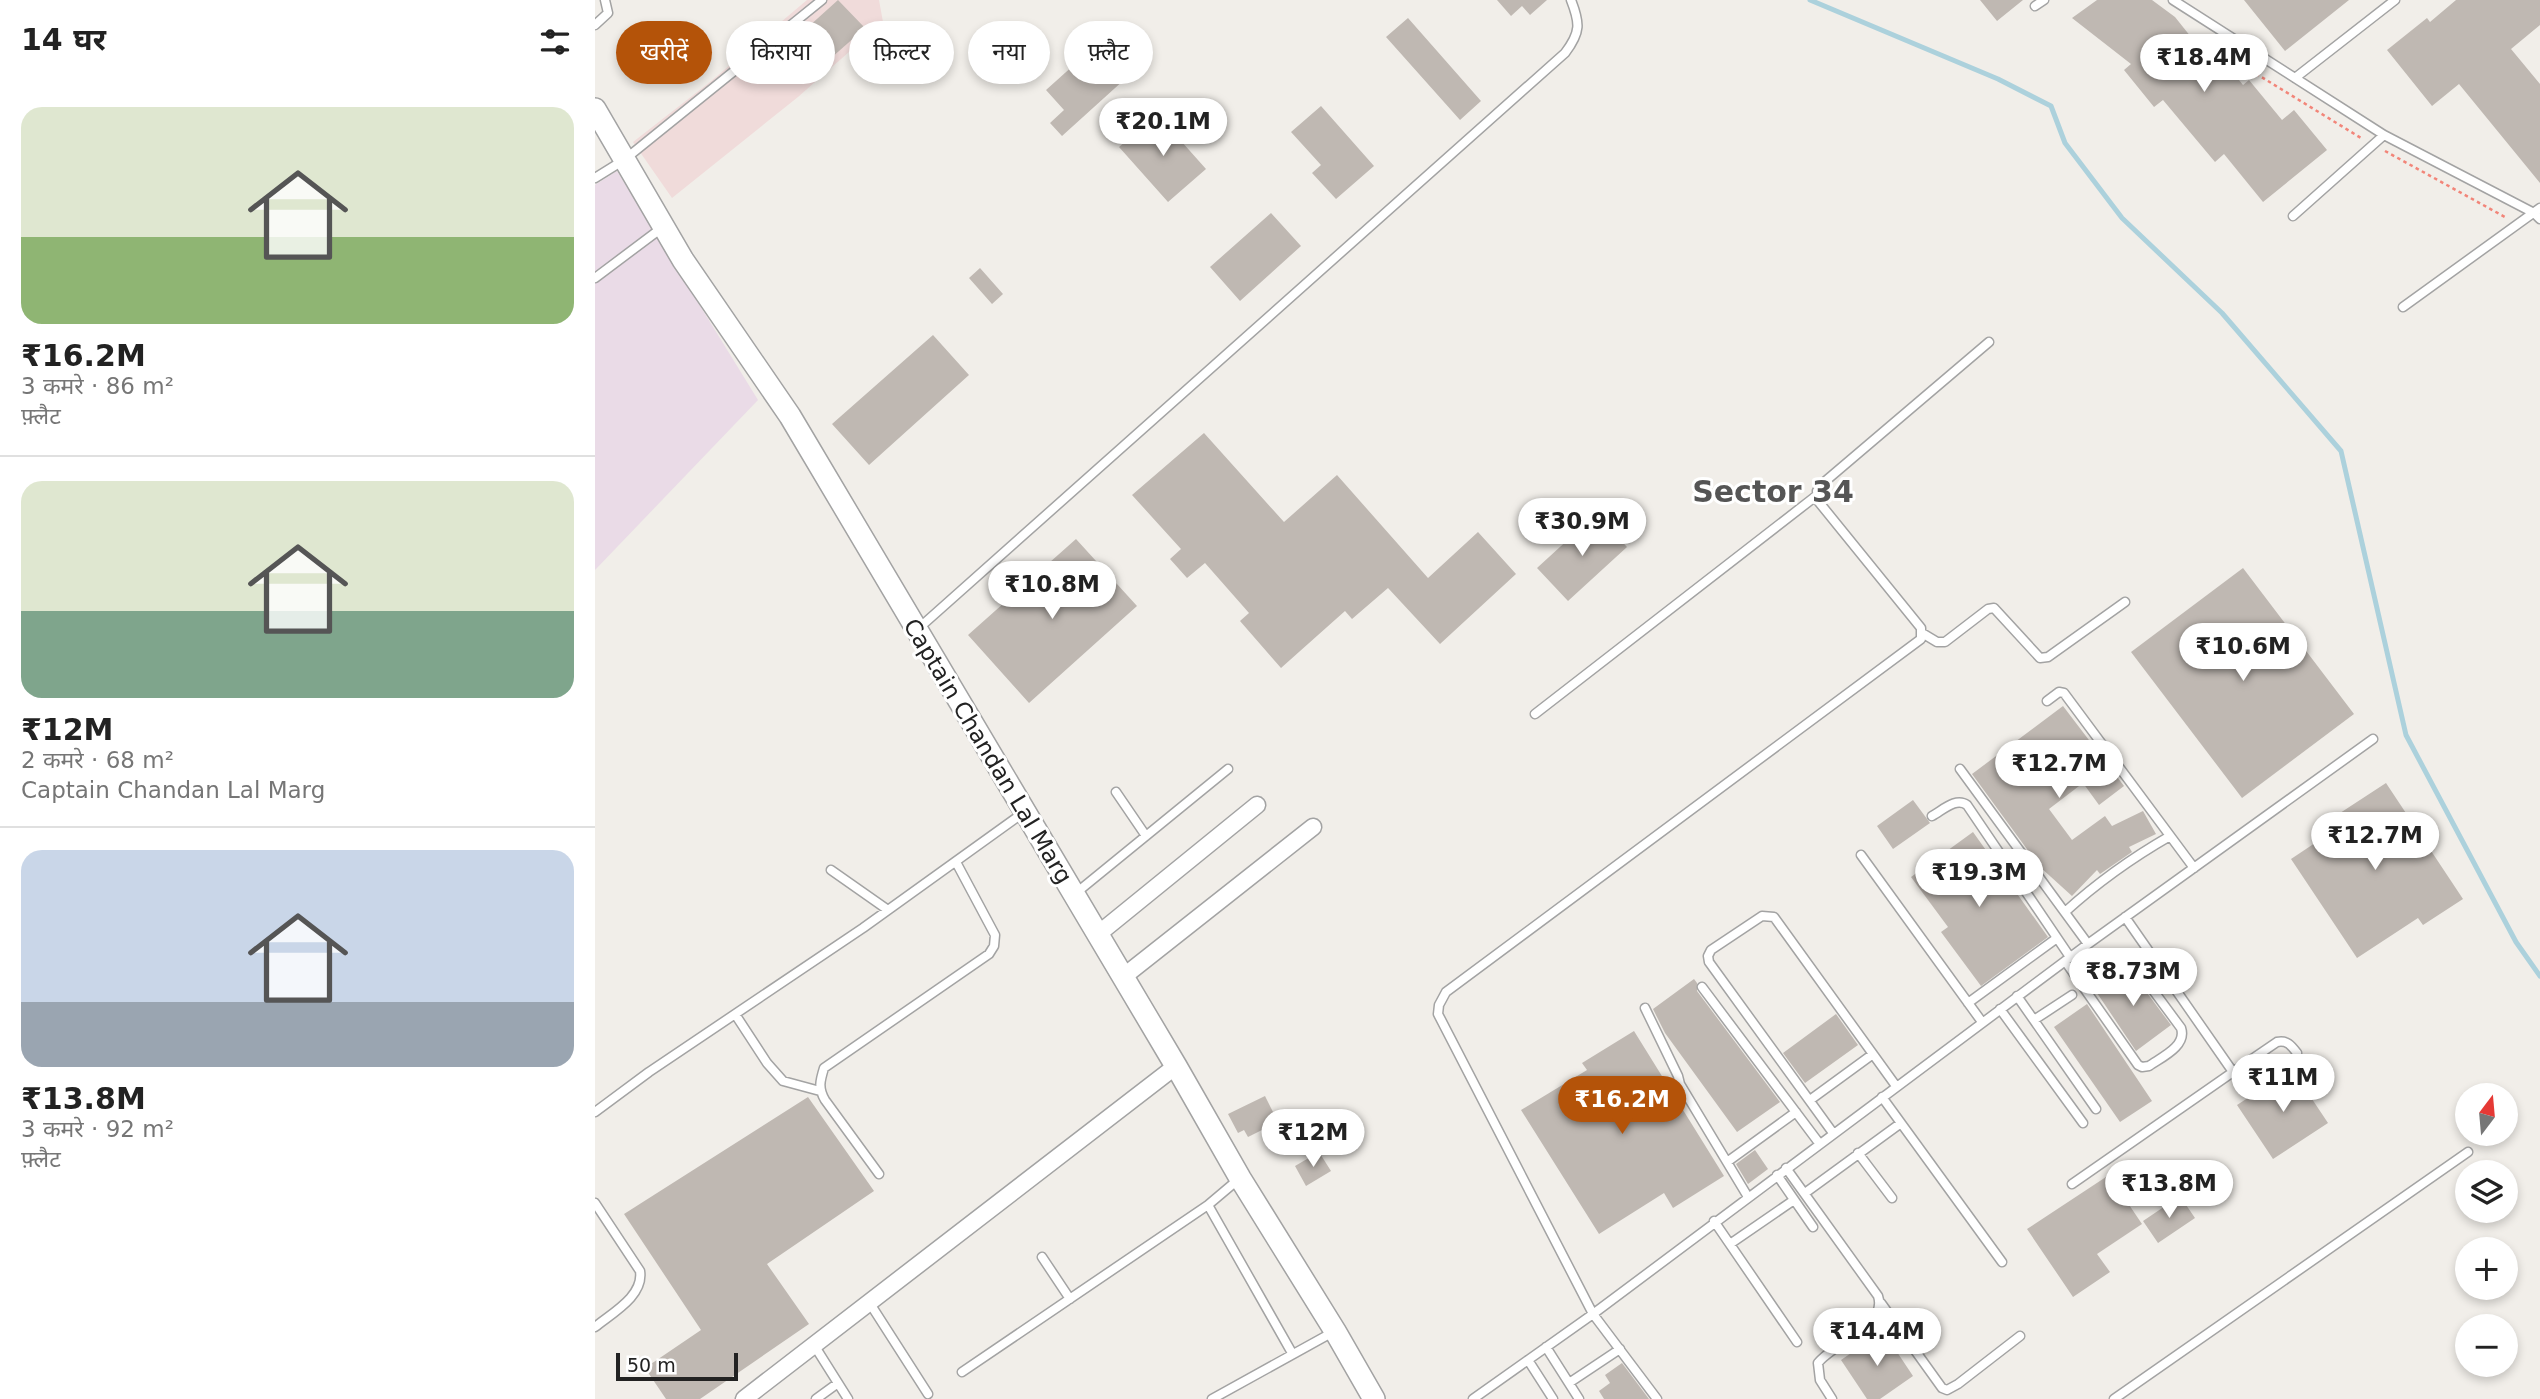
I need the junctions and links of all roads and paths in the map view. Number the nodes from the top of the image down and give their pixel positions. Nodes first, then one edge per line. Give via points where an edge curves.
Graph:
1 (604, 0) edge
2 (822, 0) edge
3 (1571, 0) edge
4 (2044, 0) edge
5 (2173, 0) edge
6 (2395, 0) edge
7 (2035, 6) dead end
8 (595, 25) edge
9 (2250, 71) dead end
10 (2295, 78) junction
11 (595, 109) edge
12 (2384, 135) junction
13 (2365, 140) dead end
14 (2379, 148) dead end
15 (624, 160) junction
16 (595, 178) edge
17 (2538, 214) edge
18 (2293, 216) dead end
19 (2506, 218) dead end
20 (663, 227) junction
21 (595, 278) edge
22 (2403, 307) dead end
23 (1989, 342) dead end
24 (1817, 496) junction
25 (2125, 602) dead end
26 (916, 630) junction
27 (1922, 633) junction
28 (2047, 701) dead end
29 (1535, 714) dead end
30 (2374, 739) dead end
31 (1228, 769) dead end
32 (1960, 769) dead end
33 (1116, 792) dead end
34 (1257, 805) dead end
35 (1025, 812) junction
36 (1932, 817) dead end
37 (1313, 827) dead end
38 (1146, 836) junction
39 (2170, 836) junction
40 (1861, 855) dead end
41 (956, 862) junction
42 (2194, 868) junction
43 (831, 870) dead end
44 (1074, 895) junction
45 (888, 910) junction
46 (2065, 912) junction
47 (2126, 917) junction
48 (1097, 935) junction
49 (2057, 938) junction
50 (2088, 944) junction
51 (2068, 959) junction
52 (1123, 977) junction
53 (2080, 983) junction
54 (1702, 987) dead end
55 (2072, 995) dead end
56 (2017, 996) junction
57 (1968, 1003) junction
58 (1645, 1008) dead end
59 (2000, 1009) junction
60 (735, 1014) junction
61 (2034, 1020) junction
62 (1982, 1022) junction
63 (2297, 1053) dead end
64 (1873, 1054) junction
65 (1176, 1066) junction
66 (2233, 1072) junction
67 (1896, 1086) junction
68 (820, 1091) junction
69 (1882, 1097) junction
70 (1810, 1100) junction
71 (2096, 1109) dead end
72 (595, 1112) edge
73 (1796, 1112) junction
74 (1901, 1123) junction
75 (2083, 1123) dead end
76 (1833, 1133) junction
77 (1819, 1143) junction
78 (2468, 1152) dead end
79 (1858, 1153) junction
80 (1727, 1163) junction
81 (1786, 1168) junction
82 (879, 1174) dead end
83 (1777, 1175) junction
84 (1240, 1178) junction
85 (2072, 1184) dead end
86 (1805, 1193) junction
87 (1748, 1196) junction
88 (1892, 1198) dead end
89 (1794, 1199) junction
90 (595, 1203) edge
91 (1208, 1205) junction
92 (1714, 1221) junction
93 (1813, 1227) dead end
94 (1730, 1244) junction
95 (1042, 1257) dead end
96 (2003, 1262) dead end
97 (1070, 1298) junction
98 (869, 1302) junction
99 (1881, 1303) junction
100 (1593, 1314) junction
101 (595, 1327) edge
102 (1335, 1331) junction
103 (2020, 1336) dead end
104 (1797, 1342) dead end
105 (814, 1345) junction
106 (1546, 1347) junction
107 (1620, 1349) junction
108 (1292, 1353) junction
109 (1528, 1360) junction
110 (962, 1372) dead end
111 (838, 1383) junction
112 (1569, 1383) junction
113 (928, 1394) dead end
114 (744, 1399) edge
115 (816, 1399) edge
116 (848, 1399) edge
117 (1212, 1399) edge
118 (1374, 1399) edge
119 (1472, 1399) edge
120 (1553, 1399) edge
121 (1579, 1399) edge
122 (1657, 1399) edge
123 (1832, 1399) edge
124 (2114, 1399) edge

1 - 8 lane via 608,13
2 - 15 lane
3 - 26 lane via 1577,32 1565,52
4 - 7 lane
5 - 10 lane
6 - 10 lane
9 - 13 path
10 - 12 lane
11 - 15 street, Captain Chandan Lal Marg
12 - 17 lane
12 - 18 lane
14 - 19 path
15 - 16 lane
15 - 20 street, Captain Chandan Lal Marg
17 - 22 lane
20 - 21 lane
20 - 26 street, Captain Chandan Lal Marg via 790,415
23 - 24 lane via 1822,484
24 - 27 lane
24 - 29 lane
25 - 27 lane via 2048,657 2040,658 1994,608 1945,642
26 - 35 street, Captain Chandan Lal Marg
27 - 100 lane via 1914,646 1441,999 1438,1014
28 - 39 lane via 2064,693
30 - 42 lane
31 - 38 lane
32 - 46 lane
33 - 38 lane
34 - 48 street
35 - 41 lane
35 - 44 street, Captain Chandan Lal Marg
36 - 49 lane via 1956,802 1968,805
37 - 52 street
38 - 44 lane
39 - 42 lane
39 - 46 lane via 2099,881
40 - 57 lane
41 - 45 lane
41 - 68 lane via 995,935 994,946 989,954 824,1068
42 - 47 lane
43 - 45 lane
44 - 48 street, Captain Chandan Lal Marg
45 - 60 lane
46 - 50 lane
47 - 50 lane
47 - 66 lane
48 - 52 street, Captain Chandan Lal Marg
49 - 51 lane
49 - 57 lane
50 - 51 lane
51 - 53 lane
51 - 56 lane
52 - 65 street, Captain Chandan Lal Marg
53 - 53 lane via 2138,1065 2149,1066 2182,1042 2181,1028 2127,955 2118,954
54 - 73 lane
55 - 61 lane
56 - 59 lane
56 - 61 lane
57 - 62 lane
58 - 80 lane via 1680,1084
59 - 62 lane
59 - 75 lane
60 - 68 lane via 783,1081
60 - 72 lane
61 - 71 lane
62 - 67 lane
63 - 66 lane via 2290,1044 2277,1042
64 - 67 lane
64 - 70 lane
64 - 70 lane via 1774,917 1762,916 1711,950 1709,962
65 - 84 street, Captain Chandan Lal Marg
65 - 98 street
66 - 85 lane
67 - 69 lane
68 - 82 lane
69 - 74 lane
69 - 76 lane
70 - 76 lane
73 - 77 lane
73 - 80 lane
74 - 79 lane
74 - 96 lane
76 - 77 lane
77 - 81 lane
78 - 124 lane
79 - 86 lane
79 - 88 lane
80 - 87 lane
81 - 83 lane
81 - 86 lane
83 - 87 lane
83 - 89 lane
84 - 91 lane
84 - 102 street, Captain Chandan Lal Marg
86 - 99 lane
87 - 92 lane
89 - 93 lane
89 - 94 lane
90 - 101 lane via 642,1280 630,1298
91 - 97 lane
91 - 108 lane
92 - 94 lane
92 - 100 lane
94 - 104 lane
95 - 97 lane
97 - 110 lane
98 - 105 street
98 - 113 lane
99 - 103 lane via 1947,1390
99 - 123 lane via 1874,1320 1818,1363 1820,1380
100 - 106 lane
100 - 107 lane
102 - 108 lane
102 - 118 street, Captain Chandan Lal Marg
105 - 111 lane
105 - 114 street
106 - 109 lane
106 - 112 lane
107 - 112 lane
107 - 122 lane
108 - 117 lane
109 - 119 lane
109 - 120 lane
111 - 115 lane
111 - 116 lane
112 - 121 lane

